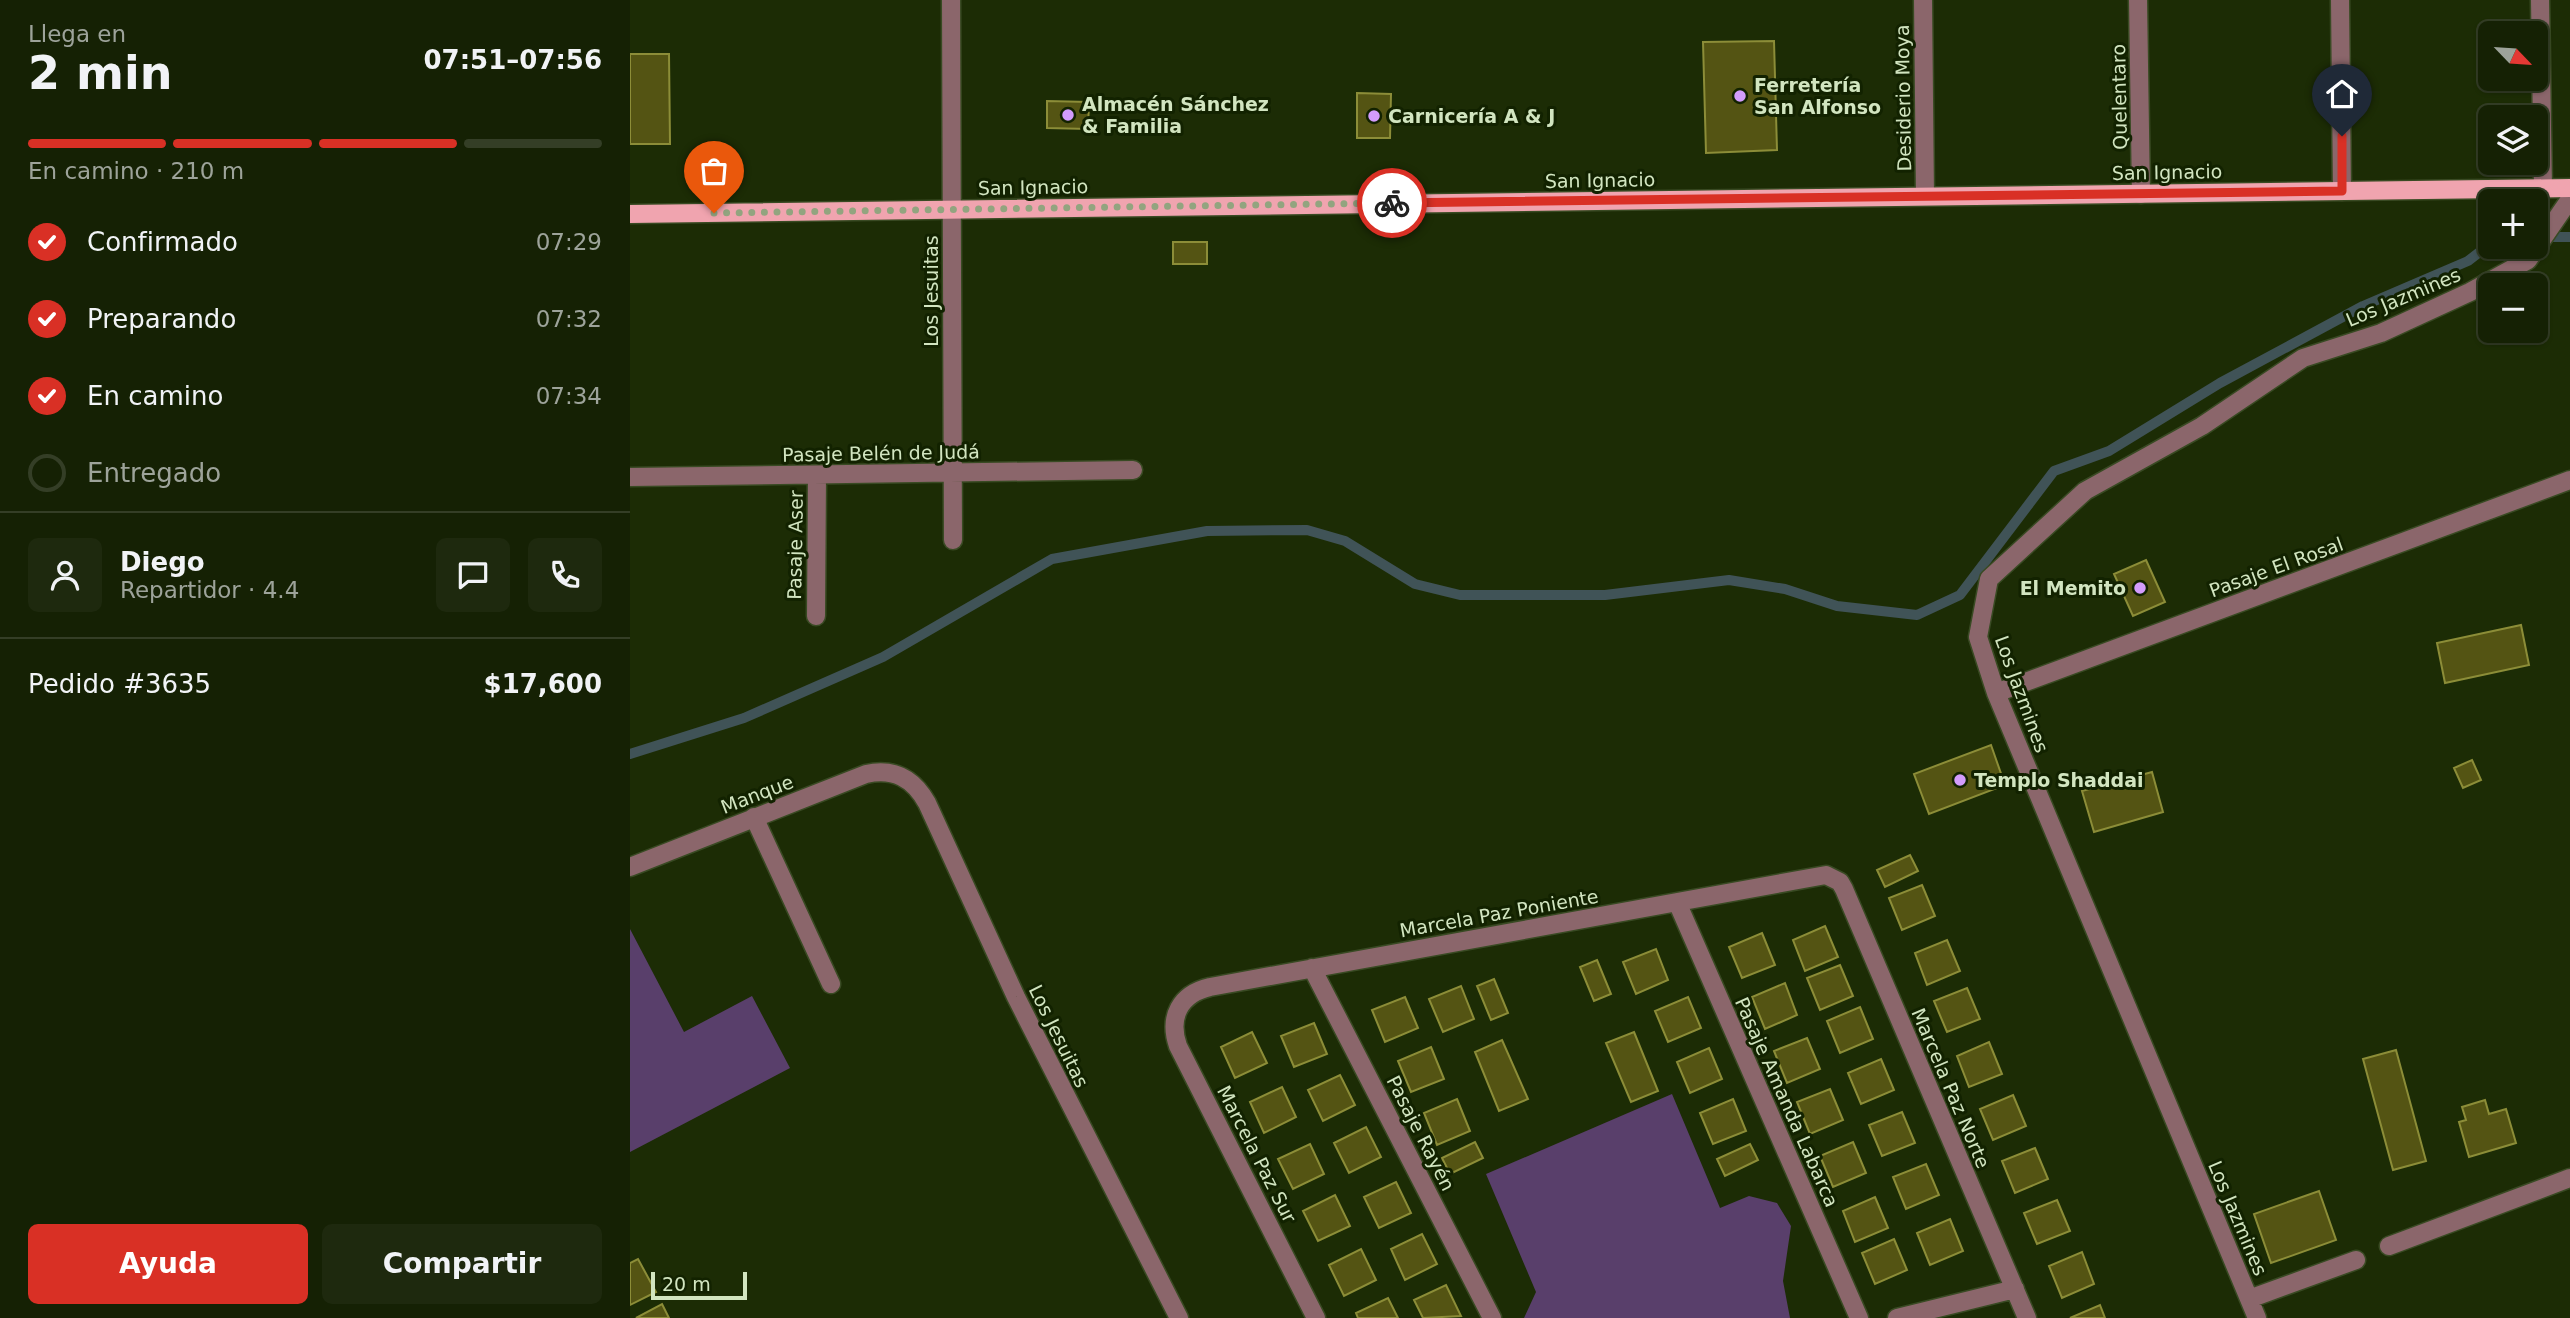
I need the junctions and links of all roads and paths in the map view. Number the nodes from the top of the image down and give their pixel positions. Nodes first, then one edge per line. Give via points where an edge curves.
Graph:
1 (951, 0) edge
2 (1923, 0) edge
3 (2138, 0) edge
4 (2340, 0) edge
5 (2540, 0) edge
6 (2543, 188) junction
7 (2570, 188) edge
8 (2342, 191) junction
9 (2141, 194) junction
10 (1925, 196) junction
11 (2570, 199) edge
12 (952, 210) junction
13 (630, 214) edge
14 (1133, 470) dead end
15 (953, 473) junction
16 (817, 475) junction
17 (630, 477) edge
18 (2570, 480) edge
19 (953, 540) dead end
20 (816, 616) dead end
21 (1996, 693) junction
22 (902, 776) joint
23 (754, 817) junction
24 (630, 867) edge
25 (1833, 877) joint
26 (1677, 902) junction
27 (1312, 968) junction
28 (831, 984) dead end
29 (1178, 1007) joint
30 (2570, 1178) edge
31 (2389, 1246) dead end
32 (2356, 1260) dead end
33 (2015, 1289) junction
34 (2249, 1299) junction
35 (1179, 1318) edge
36 (1316, 1318) edge
37 (1492, 1318) edge
38 (1859, 1318) edge
39 (1898, 1318) edge
40 (2027, 1318) edge
41 (2257, 1318) edge

1 - 12 street, Los Jesuitas
2 - 10 street, Desiderio Moya
3 - 9 street, Quelentaro
4 - 8 street
5 - 6 street
6 - 7 main road, San Ignacio
6 - 8 main road, San Ignacio
8 - 9 main road, San Ignacio
9 - 10 main road, San Ignacio
10 - 12 main road, San Ignacio
11 - 21 street, Los Jazmines via 2531,257 2470,292 2381,332 2302,358 2202,426 2085,491 1989,579 1978,637
12 - 13 main road, San Ignacio
12 - 15 street, Los Jesuitas
14 - 15 street, Pasaje Belén de Judá
15 - 16 street, Pasaje Belén de Judá
15 - 19 street, Los Jesuitas
16 - 17 street, Pasaje Belén de Judá
16 - 20 street, Pasaje Aser
18 - 21 street, Pasaje El Rosal
21 - 34 street, Los Jazmines
22 - 23 street, Manque via 866,775
22 - 35 street, Los Jesuitas via 920,791 1032,1029
23 - 24 street, Manque
23 - 28 street
25 - 26 street, Marcela Paz Poniente
25 - 33 street, Marcela Paz Norte via 1844,890
26 - 27 street, Marcela Paz Poniente
26 - 38 street, Pasaje Amanda Labarca
27 - 29 street, Marcela Paz Poniente via 1197,990
27 - 37 street, Pasaje Rayén
29 - 36 street, Marcela Paz Sur via 1174,1020 1178,1046
30 - 31 street
32 - 34 street
33 - 39 street
33 - 40 street, Marcela Paz Norte
34 - 41 street, Los Jazmines

